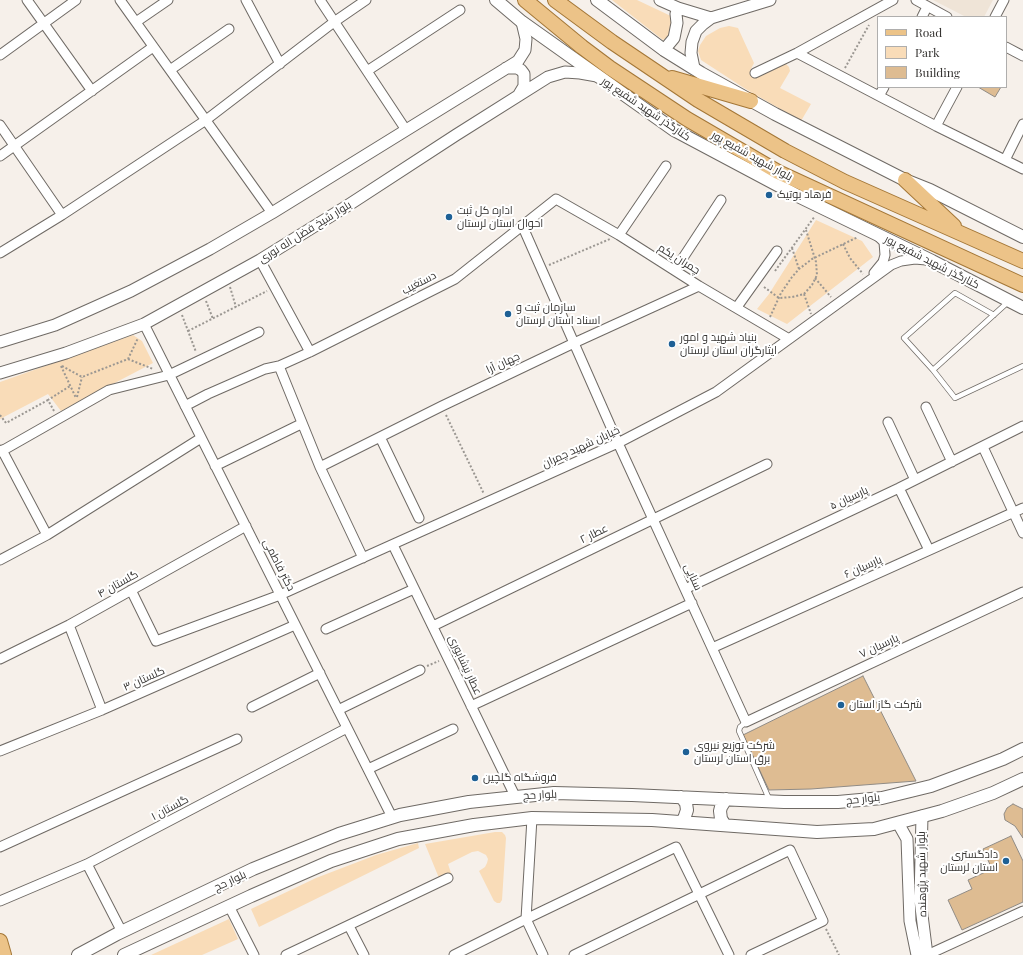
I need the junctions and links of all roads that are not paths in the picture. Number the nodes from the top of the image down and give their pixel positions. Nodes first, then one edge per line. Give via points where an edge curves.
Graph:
1 (27, 0) edge
2 (76, 0) edge
3 (120, 0) edge
4 (168, 0) edge
5 (246, 0) edge
6 (320, 0) edge
7 (366, 0) edge
8 (496, 0) edge
9 (525, 0) edge
10 (555, 0) edge
11 (597, 0) edge
12 (660, 0) edge
13 (770, 0) edge
14 (894, 0) edge
15 (916, 0) edge
16 (1004, 0) edge
17 (927, 7) junction
18 (678, 8) junction
19 (460, 10) dead end
20 (922, 16) edge
21 (945, 16) edge
22 (996, 16) edge
23 (711, 18) junction
24 (136, 22) junction
25 (334, 22) junction
26 (522, 22) junction
27 (44, 24) junction
28 (229, 29) dead end
29 (153, 47) junction
30 (1007, 48) edge
31 (664, 50) junction
32 (797, 53) junction
33 (0, 55) edge
34 (1023, 56) edge
35 (280, 64) junction
36 (506, 68) junction
37 (694, 68) junction
38 (170, 70) junction
39 (367, 71) junction
40 (755, 73) dead end
41 (660, 75) junction
42 (597, 76) junction
43 (883, 88) edge
44 (956, 88) edge
45 (92, 91) junction
46 (879, 96) junction
47 (517, 97) junction
48 (751, 101) junction
49 (206, 120) junction
50 (1023, 124) edge
51 (0, 125) edge
52 (936, 126) junction
53 (406, 130) junction
54 (15, 147) junction
55 (0, 156) edge
56 (1005, 160) junction
57 (666, 166) dead end
58 (1023, 169) edge
59 (905, 180) junction
60 (556, 199) joint
61 (721, 200) dead end
62 (272, 213) junction
63 (62, 214) junction
64 (522, 226) junction
65 (873, 233) junction
66 (962, 233) junction
67 (619, 235) junction
68 (1023, 237) edge
69 (777, 251) dead end
70 (0, 253) edge
71 (260, 260) junction
72 (932, 261) junction
73 (1023, 261) edge
74 (675, 270) junction
75 (868, 280) junction
76 (1023, 285) edge
77 (699, 286) junction
78 (1010, 301) junction
79 (736, 307) junction
80 (1023, 308) edge
81 (994, 315) junction
82 (144, 324) junction
83 (259, 332) dead end
84 (789, 339) junction
85 (0, 342) edge
86 (574, 343) junction
87 (310, 352) junction
88 (279, 366) junction
89 (1023, 366) edge
90 (933, 370) junction
91 (0, 373) edge
92 (170, 375) junction
93 (185, 406) junction
94 (926, 407) dead end
95 (888, 422) dead end
96 (301, 424) junction
97 (1023, 426) edge
98 (380, 437) junction
99 (201, 438) junction
100 (618, 443) junction
101 (983, 447) junction
102 (1, 451) edge
103 (952, 462) junction
104 (766, 464) dead end
105 (215, 466) junction
106 (320, 467) junction
107 (915, 480) junction
108 (899, 488) junction
109 (1023, 508) edge
110 (1013, 512) junction
111 (419, 518) dead end
112 (653, 519) junction
113 (246, 526) junction
114 (1023, 533) edge
115 (47, 535) junction
116 (393, 545) junction
117 (930, 550) junction
118 (363, 558) junction
119 (0, 560) edge
120 (414, 589) junction
121 (685, 589) junction
122 (131, 590) junction
123 (1023, 592) edge
124 (280, 594) junction
125 (692, 603) junction
126 (69, 625) junction
127 (295, 625) junction
128 (433, 626) junction
129 (326, 629) dead end
130 (712, 648) junction
131 (0, 659) edge
132 (420, 670) road end
133 (320, 673) junction
134 (470, 706) junction
135 (252, 707) dead end
136 (102, 710) junction
137 (338, 710) junction
138 (746, 722) junction
139 (347, 728) junction
140 (453, 729) dead end
141 (237, 739) dead end
142 (1023, 749) edge
143 (0, 751) edge
144 (368, 769) junction
145 (1023, 779) edge
146 (515, 796) junction
147 (681, 797) junction
148 (726, 799) junction
149 (770, 801) junction
150 (922, 816) junction
151 (392, 817) junction
152 (532, 818) junction
153 (680, 822) junction
154 (898, 823) junction
155 (725, 825) junction
156 (0, 847) edge
157 (87, 864) junction
158 (448, 878) dead end
159 (700, 895) junction
160 (0, 901) edge
161 (229, 906) junction
162 (1023, 911) edge
163 (526, 919) junction
164 (350, 926) junction
165 (122, 932) junction
166 (0, 941) edge
167 (4, 955) edge
168 (78, 955) edge
169 (124, 955) edge
170 (254, 955) edge
171 (286, 955) edge
172 (364, 955) edge
173 (454, 955) edge
174 (543, 955) edge
175 (574, 955) edge
176 (729, 955) edge
177 (751, 955) edge
178 (917, 955) edge
179 (927, 955) edge

1 - 27 street
2 - 27 street
3 - 24 street
4 - 24 street
5 - 35 street
6 - 25 street
7 - 25 street
8 - 26 main road, کنارگذر شهید شفیع پور
9 - 76 main road, بلوار شهید شفیع پور via 610,68 687,119 778,172
10 - 41 main road, بلوار شهید شفیع پور
11 - 31 main road
12 - 18 street
13 - 23 street
14 - 32 street
15 - 17 street
16 - 22 street
17 - 20 street
17 - 21 street
18 - 23 street
18 - 31 street via 674,38
19 - 39 street
23 - 37 street via 696,31 692,42
24 - 29 street
25 - 35 street
25 - 39 street
26 - 36 street via 526,39 525,50 518,61
26 - 42 main road, کنارگذر شهید شفیع پور
27 - 33 street
27 - 45 street
28 - 38 street
29 - 38 street
29 - 45 street
30 - 34 street
31 - 37 main road
32 - 40 street
32 - 46 street
35 - 49 street
36 - 47 street via 517,68 524,74 524,86
36 - 53 street
37 - 48 main road
38 - 49 street
39 - 53 street
41 - 48 main road
41 - 66 main road, بلوار شهید شفیع پور via 785,151 846,182
42 - 47 street, بلوار شیخ فضل اله نوری via 565,72 548,77
42 - 65 main road, کنارگذر شهید شفیع پور via 674,130
43 - 46 street
44 - 52 street
45 - 54 street
46 - 52 street
47 - 71 street, بلوار شیخ فضل اله نوری
48 - 59 main road
49 - 62 street
49 - 63 street
50 - 56 street
51 - 54 street
52 - 56 street
53 - 62 street
54 - 55 street
54 - 63 street
56 - 58 street
57 - 67 street
59 - 66 main road
59 - 68 main road
60 - 64 street, دستغیب
60 - 67 street, چمران یکم
61 - 74 street
62 - 85 street via 131,291 55,325
63 - 70 street
64 - 86 street, سنایی
64 - 87 street, دستغیب via 455,279
65 - 72 main road, کنارگذر شهید شفیع پور
65 - 75 street via 884,242 886,255
66 - 73 main road, بلوار شهید شفیع پور
67 - 74 street, چمران یکم
69 - 79 street
71 - 82 street, بلوار شیخ فضل اله نوری
71 - 87 street
72 - 75 street via 901,261
72 - 78 main road, کنارگذر شهید شفیع پور
74 - 77 street, چمران یکم
75 - 84 street, خیابان شهید چمران
77 - 79 street, چمران یکم
77 - 86 street, جهان آرا
78 - 80 main road, کنارگذر شهید شفیع پور
78 - 81 lane
79 - 84 street, چمران یکم
81 - 90 lane
81 - 90 lane via 955,294 904,338
82 - 91 street, بلوار شیخ فضل اله نوری via 66,353
82 - 92 street, دکتر فاطمی
83 - 92 street
84 - 100 street, خیابان شهید چمران via 716,392
86 - 98 street, جهان آرا
86 - 100 street, سنایی
87 - 88 street, دستغیب
88 - 93 street, دستغیب via 265,369
88 - 96 street
89 - 90 lane via 955,398
92 - 93 street, دکتر فاطمی
92 - 102 street via 109,390
93 - 99 street, دکتر فاطمی
94 - 103 street
95 - 107 street
96 - 105 street
96 - 106 street
97 - 101 street, پارسیان ۵
98 - 106 street, جهان آرا
98 - 111 street
99 - 105 street, دکتر فاطمی
99 - 115 street
100 - 112 street, سنایی
100 - 116 street, خیابان شهید چمران
101 - 103 street, پارسیان ۵
101 - 110 street
102 - 115 street
103 - 107 street, پارسیان ۵
104 - 112 street, عطار ۲
105 - 113 street, دکتر فاطمی
106 - 118 street
107 - 108 street, پارسیان ۵
108 - 117 street
108 - 121 street, پارسیان ۵
109 - 110 street, پارسیان ۶
110 - 114 street
110 - 117 street, پارسیان ۶
112 - 121 street, سنایی
112 - 128 street, عطار ۲
113 - 122 street, گلستان ۴
113 - 124 street, دکتر فاطمی
115 - 119 street
116 - 118 street, خیابان شهید چمران
116 - 120 street, عطار نیشابوری
117 - 130 street, پارسیان ۶
118 - 124 street, خیابان شهید چمران
120 - 128 street, عطار نیشابوری
120 - 129 street
121 - 125 street, سنایی
122 - 124 street, خیابان شهید چمران via 156,641
122 - 126 street, گلستان ۴
123 - 138 street, پارسیان ۷
124 - 127 street, دکتر فاطمی
125 - 130 street, سنایی
125 - 134 street
126 - 131 street, گلستان ۴
126 - 136 street
127 - 133 street, دکتر فاطمی
127 - 136 street, گلستان ۳
128 - 134 street, عطار نیشابوری
130 - 138 street, سنایی
132 - 137 street
133 - 135 street
133 - 137 street, دکتر فاطمی
134 - 146 street, عطار نیشابوری
136 - 143 street, گلستان ۳
137 - 139 street, دکتر فاطمی
138 - 149 lane via 739,731
139 - 144 street, دکتر فاطمی
139 - 157 street, گلستان ۱
140 - 144 street
141 - 156 street
142 - 149 main road, بلوار حج via 931,786 882,798 838,802
144 - 151 street, دکتر فاطمی
145 - 150 main road, بلوار حج via 993,793
146 - 147 main road, بلوار حج via 554,793
146 - 151 main road, بلوار حج
147 - 148 main road, بلوار حج
147 - 153 main road via 686,803 687,810
148 - 149 main road, بلوار حج
148 - 155 main road via 720,811
150 - 154 main road, بلوار حج
150 - 179 street, بلوار شهید پژوهنده via 920,899
151 - 165 main road, بلوار حج via 339,834 253,869
152 - 153 main road, بلوار حج
152 - 161 main road, بلوار حج via 398,838 331,861
152 - 163 street
153 - 155 main road, بلوار حج
154 - 155 main road, بلوار حج via 874,829 817,832
154 - 178 street, بلوار شهید پژوهنده via 907,839 910,921
157 - 160 street, گلستان ۱
157 - 165 street
158 - 164 street
159 - 163 street via 676,847
159 - 175 street
159 - 176 street
159 - 177 street via 790,850 823,921
161 - 169 main road, بلوار حج
161 - 170 street
162 - 179 street
163 - 173 street
163 - 174 street
164 - 171 street
164 - 172 street
165 - 168 main road, بلوار حج
166 - 167 main road

